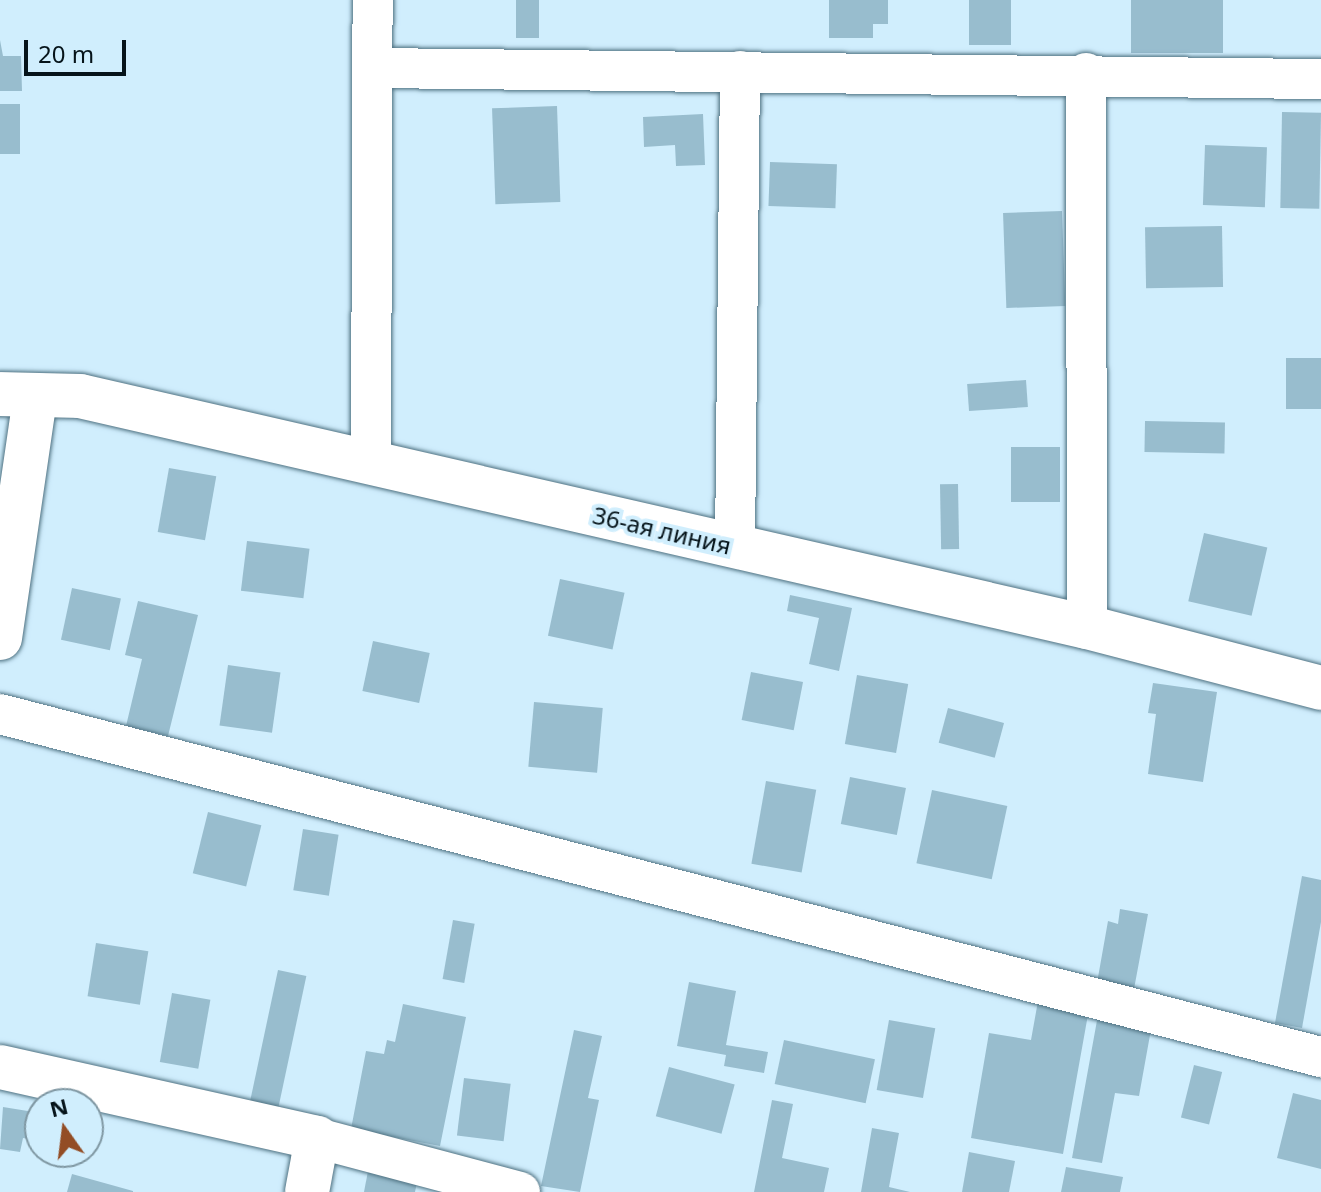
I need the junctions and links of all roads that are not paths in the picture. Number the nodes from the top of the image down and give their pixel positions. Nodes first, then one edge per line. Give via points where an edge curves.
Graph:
1 (373, 0) edge
2 (375, 68) junction
3 (740, 71) junction
4 (1086, 73) junction
5 (1321, 79) edge
6 (17, 397) edge
7 (371, 462) junction
8 (735, 547) junction
9 (1087, 627) junction
10 (0, 638) edge
11 (1321, 688) edge
12 (0, 714) edge
13 (1321, 1057) edge
14 (0, 1067) edge
15 (317, 1138) junction
16 (307, 1192) edge
17 (520, 1192) edge

1 - 2 street
2 - 3 street
2 - 7 street
3 - 4 street
3 - 8 street
4 - 5 street
4 - 9 street
6 - 7 street, 36-ая линия via 80,396
6 - 10 street
7 - 8 street, 36-ая линия
8 - 9 street, 36-ая линия
9 - 11 street, 36-ая линия
12 - 13 street
14 - 15 street
15 - 16 street
15 - 17 street

